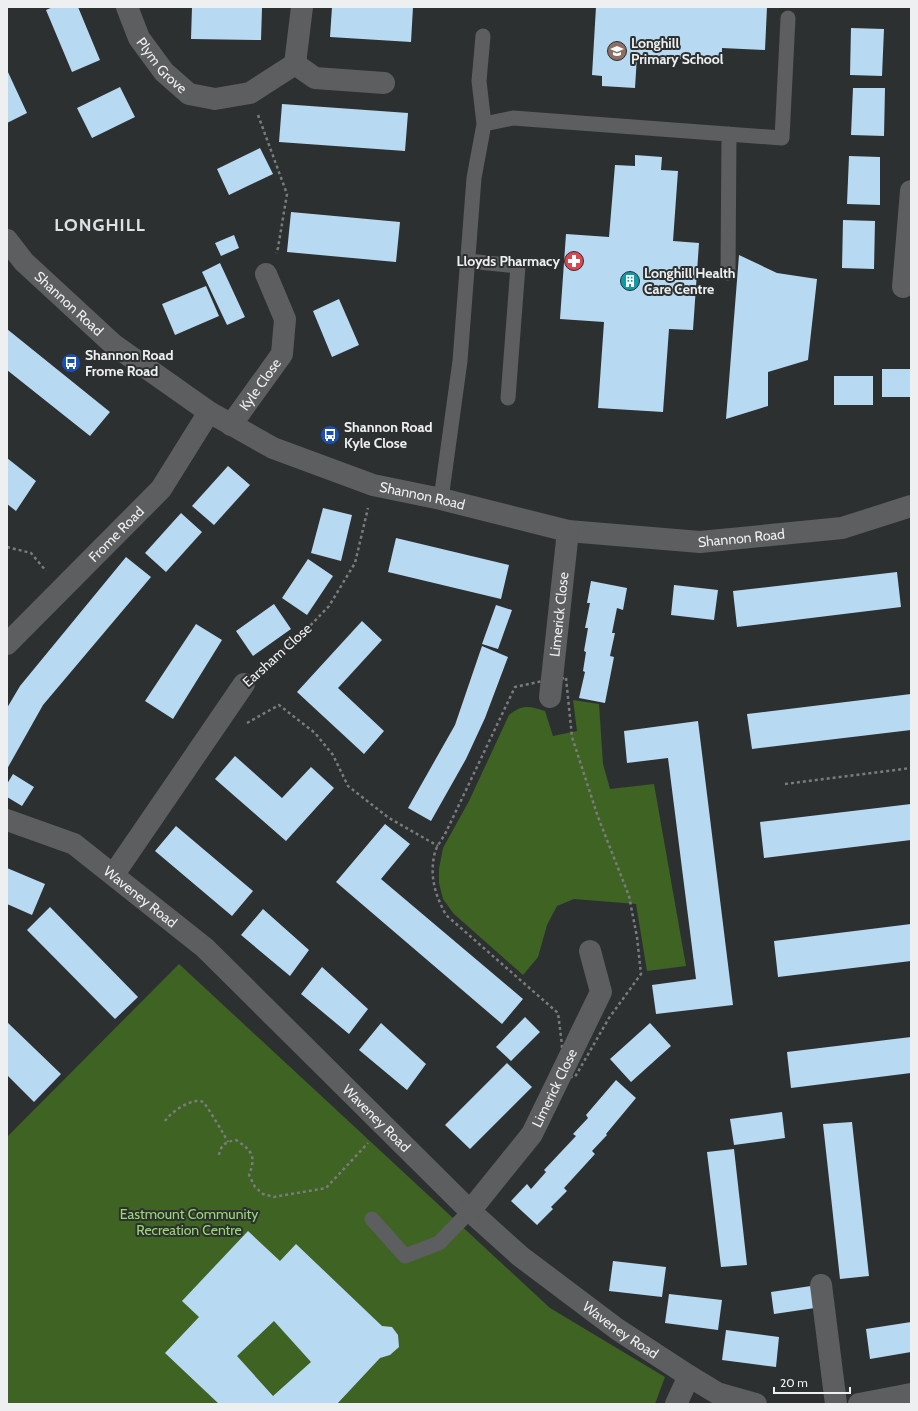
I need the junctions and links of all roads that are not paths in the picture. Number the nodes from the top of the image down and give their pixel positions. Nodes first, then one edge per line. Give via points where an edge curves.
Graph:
1 (127, 7) edge
2 (302, 7) edge
3 (788, 18) dead end
4 (483, 36) dead end
5 (295, 64) junction
6 (384, 83) dead end
7 (484, 124) junction
8 (729, 134) junction
9 (911, 191) edge
10 (7, 240) edge
11 (468, 261) junction
12 (728, 273) dead end
13 (266, 274) road end
14 (903, 287) dead end
15 (508, 398) dead end
16 (209, 412) junction
17 (231, 425) junction
18 (441, 499) junction
19 (911, 506) edge
20 (568, 531) junction
21 (7, 644) edge
22 (244, 684) road end
23 (551, 688) road end
24 (7, 820) edge
25 (114, 874) junction
26 (590, 951) dead end
27 (470, 1211) junction
28 (372, 1219) dead end
29 (821, 1285) dead end
30 (689, 1376) junction
31 (911, 1394) edge
32 (676, 1404) edge
33 (756, 1404) edge
34 (836, 1404) edge
35 (859, 1404) edge

1 - 5 street, Plym Grove via 139,38 164,72 189,94 215,99 250,93
2 - 5 street
3 - 8 lane via 782,138
4 - 7 lane via 479,81
5 - 6 street via 315,78
7 - 8 lane via 513,118
7 - 11 lane via 474,178
8 - 12 lane
9 - 14 street
10 - 16 street, Shannon Road via 24,262 114,345
11 - 15 lane via 518,266
11 - 18 lane via 460,361
13 - 17 street, Kyle Close via 285,319 282,354
16 - 17 street, Shannon Road
16 - 21 street, Frome Road via 162,490
17 - 18 street, Shannon Road via 273,448 373,485
18 - 20 street, Shannon Road
19 - 20 street, Shannon Road via 842,528 700,542
20 - 23 street, Limerick Close
22 - 25 street, Earsham Close
24 - 25 street, Waveney Road via 74,844
25 - 27 street, Waveney Road via 205,948
26 - 27 street, Limerick Close via 601,992 532,1134
27 - 28 lane via 439,1243 405,1256
27 - 30 street, Waveney Road via 526,1261 617,1329
29 - 34 street
30 - 32 street
30 - 33 street, Waveney Road via 717,1393
31 - 35 street

